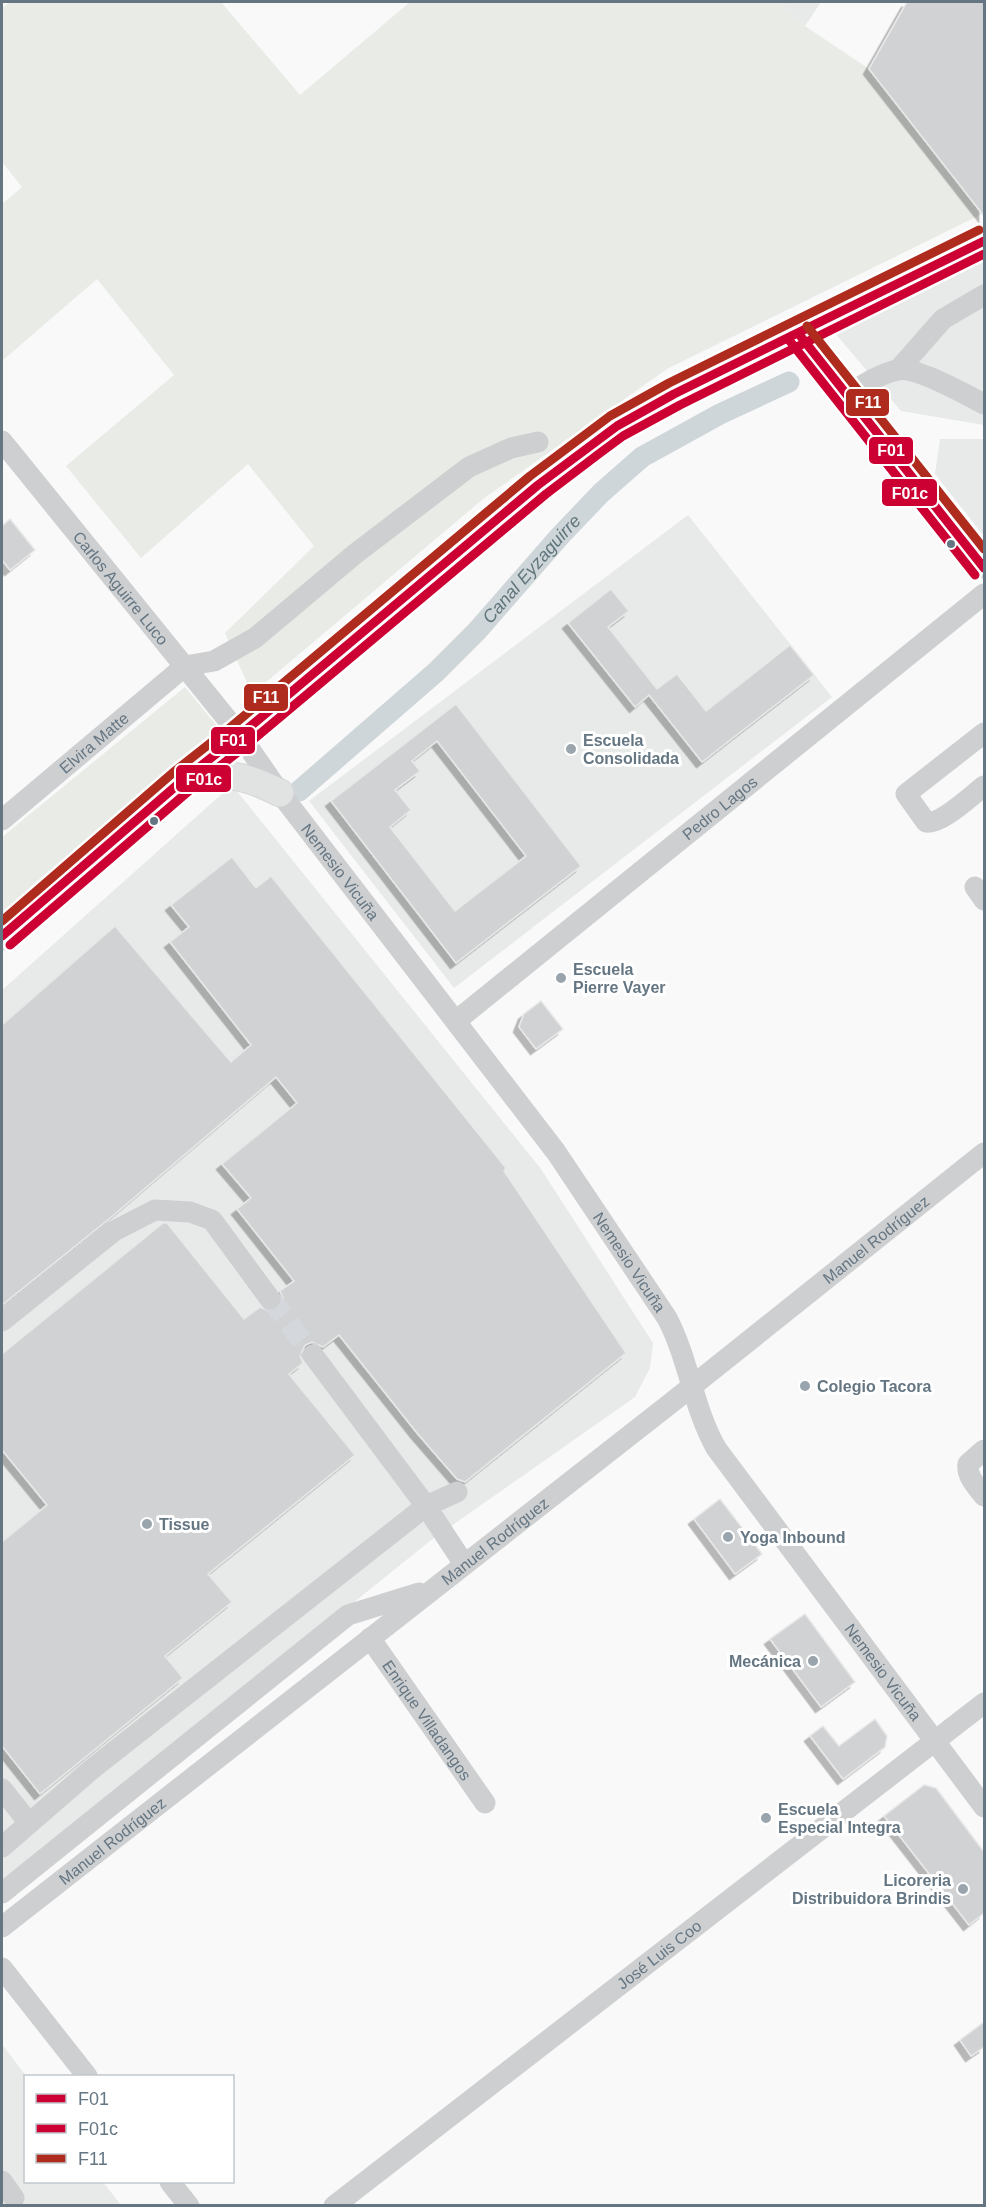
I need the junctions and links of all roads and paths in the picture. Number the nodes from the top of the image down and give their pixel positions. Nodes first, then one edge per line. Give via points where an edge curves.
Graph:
1 (984, 241) edge
2 (984, 296) edge
3 (798, 333) junction
4 (899, 369) junction
5 (847, 395) junction
6 (984, 404) edge
7 (2, 441) edge
8 (537, 442) dead end
9 (984, 568) edge
10 (984, 594) edge
11 (185, 666) junction
12 (984, 733) edge
13 (240, 735) junction
14 (183, 780) junction
15 (984, 786) edge
16 (280, 793) junction
17 (2, 820) edge
18 (2, 936) edge
19 (456, 1021) junction
20 (984, 1153) edge
21 (270, 1299) tunnel mouth
22 (2, 1321) edge
23 (313, 1355) tunnel mouth
24 (691, 1386) junction
25 (984, 1450) edge
26 (457, 1492) dead end
27 (984, 1496) edge
28 (426, 1506) junction
29 (464, 1564) junction
30 (432, 1590) junction
31 (370, 1638) junction
32 (984, 1703) edge
33 (935, 1741) junction
34 (2, 1789) edge
35 (485, 1803) dead end
36 (984, 1807) edge
37 (29, 1823) junction
38 (2, 1847) edge
39 (2, 1893) edge
40 (2, 1927) edge
41 (2, 1968) edge
42 (86, 2075) edge
43 (2, 2181) edge
44 (172, 2183) edge
45 (14, 2198) dead end
46 (189, 2205) edge
47 (334, 2205) edge

1 - 3 main road
2 - 4 street via 943,319
3 - 5 street
3 - 13 main road via 674,394 593,442
4 - 5 street
4 - 6 street via 913,370
5 - 9 street
7 - 11 street, Carlos Aguirre Luco
8 - 11 street via 469,466 255,638 214,661
10 - 19 street, Pedro Lagos
11 - 13 street, Carlos Aguirre Luco
11 - 17 street, Elvira Matte
12 - 15 street via 906,794 926,822 931,823 942,819
13 - 14 main road
13 - 16 street, Nemesio Vicuña
14 - 16 main road via 226,774 255,781
14 - 18 main road
16 - 19 street, Nemesio Vicuña
19 - 24 street, Nemesio Vicuña via 556,1152 667,1318
20 - 24 street, Manuel Rodríguez
21 - 22 street via 212,1220 190,1212 155,1210 114,1231
23 - 28 street
24 - 29 street, Manuel Rodríguez
24 - 33 street, Nemesio Vicuña via 706,1429 724,1460
25 - 27 street via 967,1468
26 - 28 street
28 - 29 street
28 - 37 street
29 - 30 street, Manuel Rodríguez
30 - 31 street, Manuel Rodríguez
30 - 39 street via 348,1615
31 - 35 street, Enrique Villadangos
31 - 40 street, Manuel Rodríguez
32 - 33 street, José Luis Coo
33 - 36 street, Nemesio Vicuña
33 - 47 street, José Luis Coo
34 - 37 street
37 - 38 street
41 - 42 street
43 - 45 street
44 - 46 street

